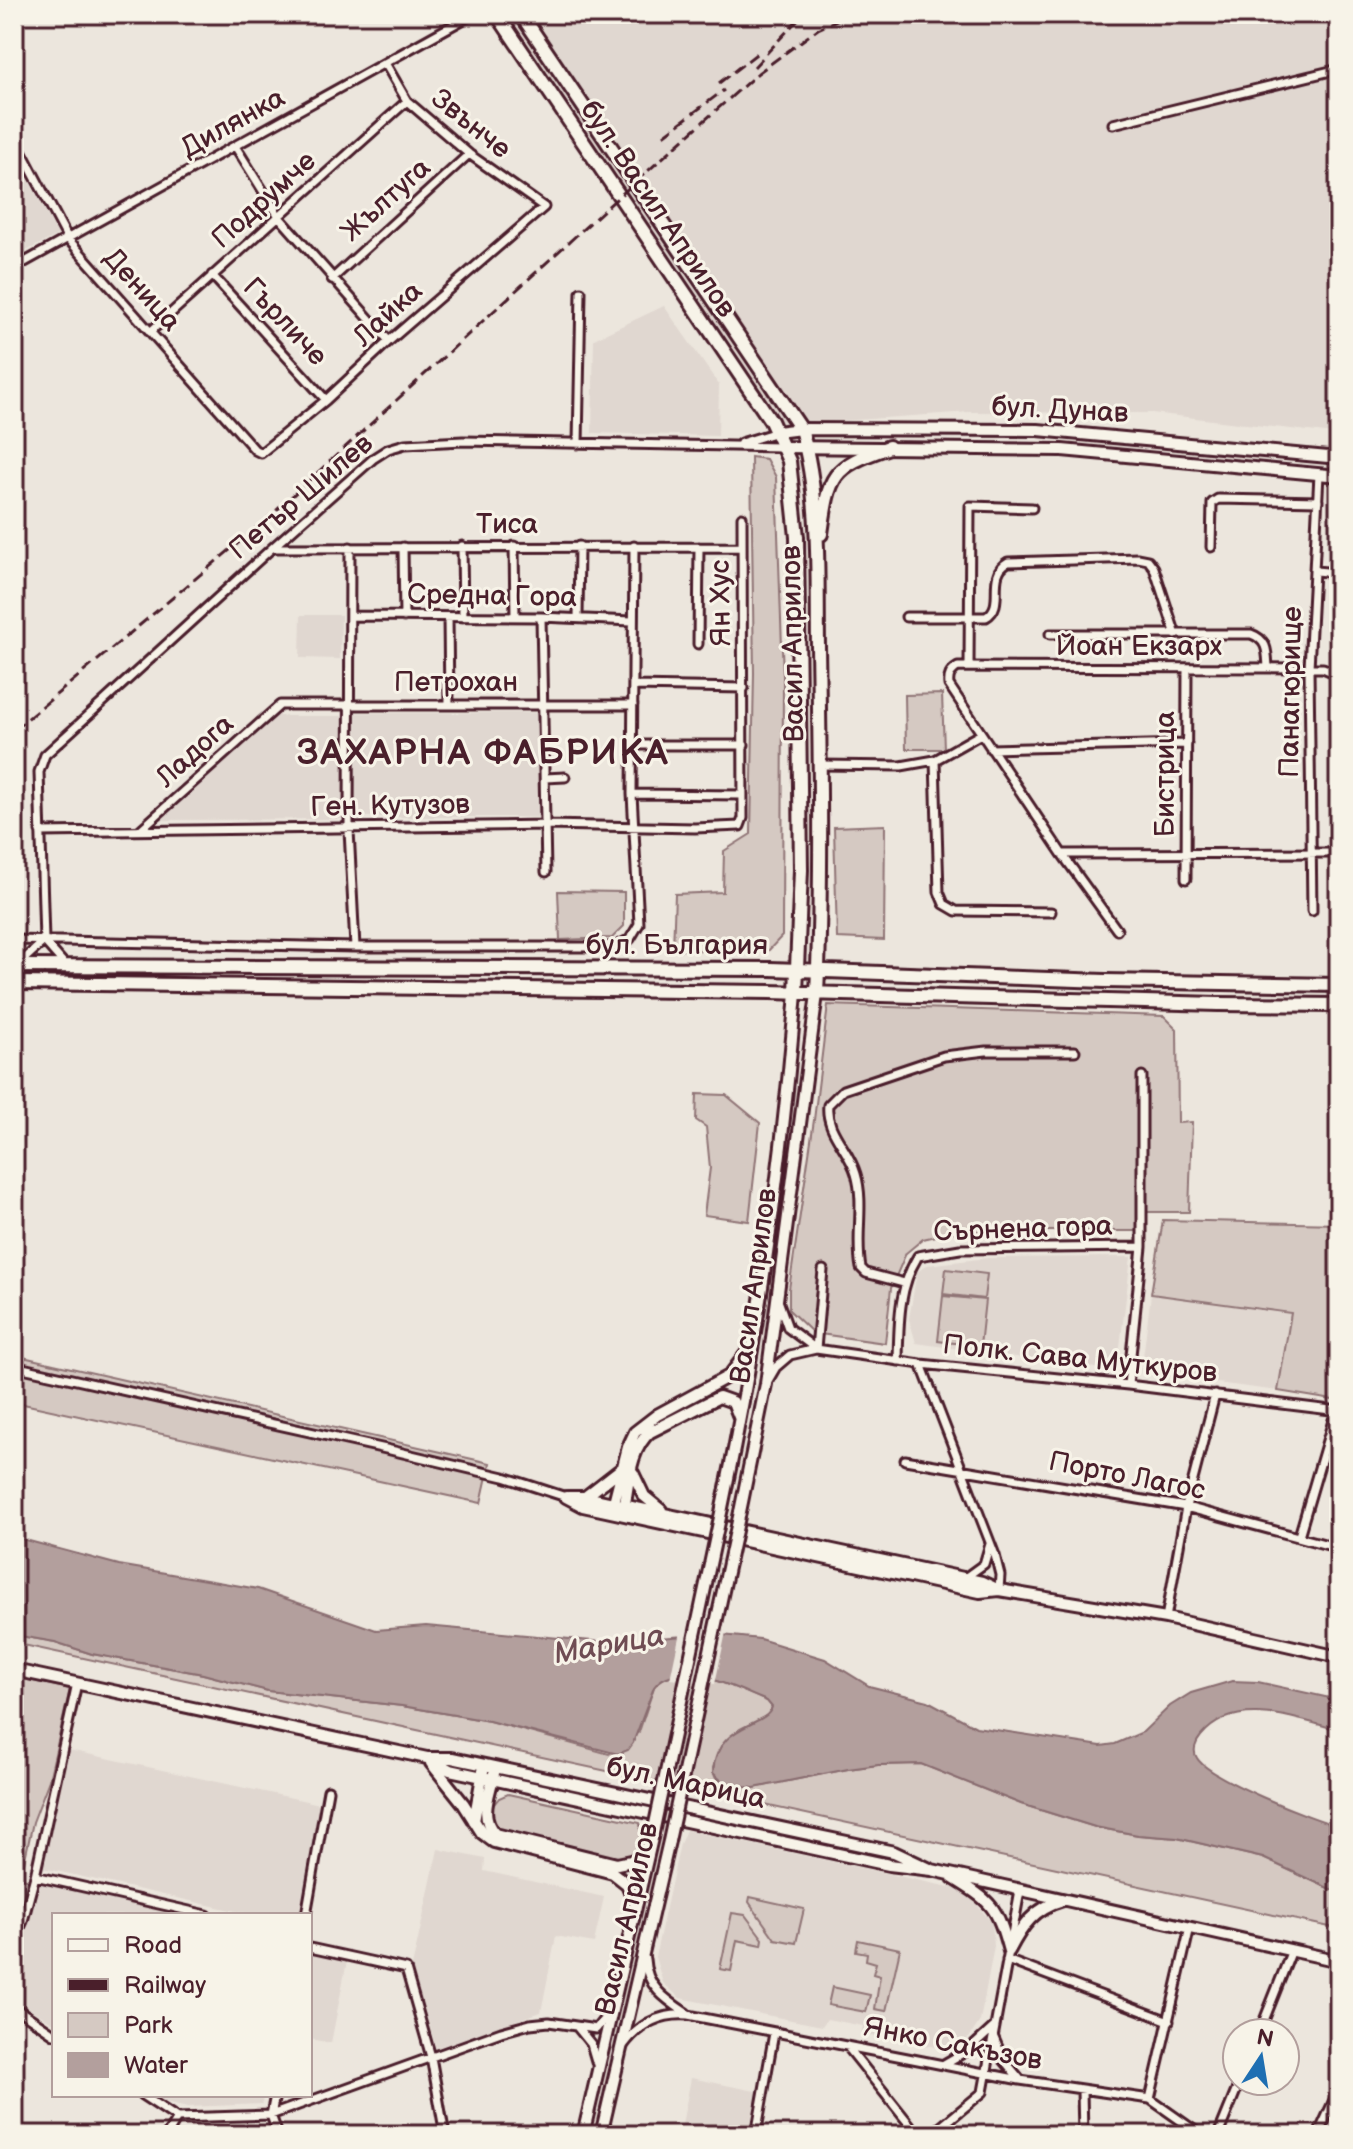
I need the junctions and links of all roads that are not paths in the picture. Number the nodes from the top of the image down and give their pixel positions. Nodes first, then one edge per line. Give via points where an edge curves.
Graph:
1 (473, 14) edge
2 (497, 14) edge
3 (521, 14) edge
4 (385, 63) junction
5 (1339, 69) edge
6 (407, 101) junction
7 (1113, 124) dead end
8 (14, 137) edge
9 (235, 146) junction
10 (469, 154) junction
11 (544, 207) joint
12 (280, 218) junction
13 (68, 239) junction
14 (14, 268) edge
15 (212, 275) junction
16 (332, 279) junction
17 (581, 292) dead end
18 (150, 332) junction
19 (389, 341) junction
20 (326, 400) junction
21 (801, 429) junction
22 (777, 432) junction
23 (578, 444) junction
24 (731, 446) junction
25 (806, 446) junction
26 (783, 447) junction
27 (889, 447) junction
28 (261, 453) joint
29 (1339, 458) edge
30 (1319, 474) junction
31 (1339, 476) edge
32 (1318, 501) junction
33 (1032, 508) dead end
34 (742, 517) dead end
35 (462, 546) junction
36 (514, 546) junction
37 (579, 546) junction
38 (634, 546) junction
39 (350, 547) junction
40 (403, 547) junction
41 (699, 547) junction
42 (742, 547) junction
43 (1211, 547) dead end
44 (272, 548) junction
45 (817, 561) junction
46 (1315, 571) junction
47 (1339, 573) edge
48 (350, 616) junction
49 (404, 617) junction
50 (448, 617) junction
51 (463, 617) junction
52 (515, 617) junction
53 (541, 617) junction
54 (906, 617) dead end
55 (578, 618) junction
56 (968, 619) junction
57 (632, 621) junction
58 (1050, 634) dead end
59 (1176, 635) junction
60 (698, 644) dead end
61 (969, 667) junction
62 (1187, 668) junction
63 (1268, 668) junction
64 (1309, 668) junction
65 (1339, 675) edge
66 (633, 686) junction
67 (744, 688) junction
68 (543, 703) junction
69 (449, 704) junction
70 (280, 705) joint
71 (349, 705) junction
72 (633, 705) junction
73 (981, 734) junction
74 (1187, 744) junction
75 (632, 745) junction
76 (744, 745) junction
77 (991, 749) junction
78 (935, 760) junction
79 (820, 765) junction
80 (565, 777) dead end
81 (545, 778) junction
82 (632, 794) junction
83 (743, 795) junction
84 (547, 825) junction
85 (740, 826) joint
86 (634, 827) junction
87 (140, 830) junction
88 (349, 830) junction
89 (40, 832) junction
90 (1312, 853) junction
91 (1339, 853) edge
92 (1062, 854) junction
93 (1186, 854) junction
94 (546, 872) dead end
95 (1186, 879) dead end
96 (1312, 911) dead end
97 (1051, 912) dead end
98 (1117, 930) dead end
99 (14, 940) edge
100 (44, 941) junction
101 (355, 947) junction
102 (15, 966) edge
103 (66, 966) junction
104 (334, 967) junction
105 (797, 970) junction
106 (818, 970) junction
107 (14, 983) edge
108 (1339, 985) edge
109 (334, 988) junction
110 (796, 993) junction
111 (817, 994) junction
112 (1339, 1005) edge
113 (1075, 1051) dead end
114 (1142, 1076) dead end
115 (1142, 1247) junction
116 (823, 1270) dead end
117 (904, 1283) junction
118 (778, 1296) junction
119 (754, 1342) junction
120 (816, 1349) junction
121 (898, 1361) junction
122 (921, 1364) junction
123 (18, 1367) dead end
124 (766, 1384) junction
125 (1128, 1385) junction
126 (1215, 1395) junction
127 (1338, 1411) edge
128 (740, 1423) junction
129 (905, 1460) dead end
130 (963, 1468) junction
131 (626, 1469) junction
132 (566, 1497) junction
133 (585, 1497) junction
134 (1186, 1507) junction
135 (618, 1509) junction
136 (670, 1515) junction
137 (1299, 1536) junction
138 (990, 1542) junction
139 (1339, 1548) edge
140 (964, 1578) junction
141 (999, 1590) junction
142 (1166, 1618) junction
143 (1339, 1657) edge
144 (14, 1670) edge
145 (77, 1683) junction
146 (427, 1758) junction
147 (490, 1766) junction
148 (487, 1778) junction
149 (516, 1784) junction
150 (328, 1790) dead end
151 (488, 1798) junction
152 (474, 1821) junction
153 (651, 1840) junction
154 (932, 1870) junction
155 (944, 1873) junction
156 (35, 1876) junction
157 (1020, 1891) junction
158 (1063, 1900) junction
159 (636, 1906) junction
160 (198, 1913) edge
161 (306, 1913) edge
162 (1190, 1927) junction
163 (646, 1939) junction
164 (14, 1941) edge
165 (312, 1948) edge
166 (1292, 1950) junction
167 (1008, 1956) junction
168 (1339, 1961) edge
169 (614, 2002) junction
170 (14, 2007) edge
171 (688, 2015) junction
172 (1265, 2017) edge
173 (1169, 2021) junction
174 (996, 2025) junction
175 (578, 2028) junction
176 (52, 2033) edge
177 (774, 2033) junction
178 (994, 2038) junction
179 (847, 2046) junction
180 (622, 2048) junction
181 (431, 2057) junction
182 (944, 2064) junction
183 (598, 2070) junction
184 (987, 2073) junction
185 (1020, 2080) junction
186 (1339, 2089) edge
187 (1082, 2091) junction
188 (145, 2097) edge
189 (275, 2097) edge
190 (1233, 2097) edge
191 (1150, 2099) junction
192 (271, 2115) junction
193 (177, 2118) junction
194 (167, 2135) edge
195 (278, 2135) edge
196 (445, 2135) edge
197 (583, 2135) edge
198 (601, 2135) edge
199 (756, 2135) edge
200 (918, 2135) edge
201 (931, 2135) edge
202 (1083, 2135) edge
203 (1201, 2135) edge
204 (1218, 2135) edge
205 (1318, 2135) edge

1 - 4 street, Дилянка
2 - 22 main road, бул. Васил Априлов
3 - 21 main road, бул. Васил Априлов
4 - 6 street, Звънче
4 - 9 street, Дилянка
5 - 7 street
6 - 10 street, Звънче
6 - 12 street, Подрумче
8 - 13 street, Деница
9 - 12 street
9 - 13 street, Дилянка
10 - 11 street, Звънче
10 - 16 street, Жълтуга
11 - 19 street, Лайка
12 - 15 street, Подрумче
12 - 16 street
13 - 14 street, Дилянка
13 - 18 street, Деница
15 - 18 street, Подрумче
15 - 20 street, Гърличе
16 - 19 street
17 - 23 street
18 - 28 street, Деница
19 - 20 street, Лайка
20 - 28 street, Лайка
21 - 22 main road, бул. Дунав
21 - 25 main road, Васил Априлов
21 - 29 main road, бул. Дунав via 1038,430
22 - 24 street, Петър Шилев
22 - 26 main road, Васил Априлов
23 - 24 street, Петър Шилев
23 - 44 street, Петър Шилев via 463,441 388,449
24 - 26 street, Петър Шилев
25 - 26 main road, бул. Дунав
25 - 27 main road, бул. Дунав
25 - 45 main road, Васил Априлов
26 - 105 main road, Васил Априлов via 797,537
27 - 30 main road, бул. Дунав via 1062,450
27 - 45 main road via 848,463 833,480
30 - 31 main road, бул. Дунав
30 - 32 street, Панагюрище
32 - 43 street via 1218,499 1212,503
32 - 46 street, Панагюрище
33 - 56 street via 970,506
34 - 42 street, Ян Хус
35 - 36 street, Тиса
35 - 40 street, Тиса
35 - 51 street
36 - 37 street, Тиса
36 - 52 street
37 - 38 street, Тиса
37 - 55 street
38 - 41 street, Тиса
38 - 57 street
39 - 40 street, Тиса
39 - 44 street, Тиса
39 - 48 street
40 - 49 street
41 - 42 street, Тиса
41 - 60 street
42 - 67 street, Ян Хус
44 - 89 street, Петър Шилев via 45,755 39,772
45 - 79 main road, Васил Априлов
46 - 47 street
46 - 64 street, Панагюрище
48 - 49 street, Средна Гора
48 - 71 street
49 - 50 street, Средна Гора
50 - 51 street, Средна Гора
50 - 69 street
51 - 52 street, Средна Гора
52 - 53 street, Средна Гора
53 - 55 street, Средна Гора
53 - 68 street
54 - 56 street
55 - 57 street, Средна Гора
56 - 59 street via 993,613 996,576 1008,562 1138,558 1154,568
56 - 61 street
57 - 66 street
58 - 59 street
59 - 63 street via 1251,634 1266,646
61 - 62 street, Йоан Екзарх
61 - 73 street via 951,671 949,685
62 - 63 street, Йоан Екзарх
62 - 74 street, Бистрица
63 - 64 street, Йоан Екзарх
64 - 65 street, Йоан Екзарх
64 - 90 street, Панагюрище
66 - 67 street, Ян Хус
66 - 72 street
67 - 76 street, Ян Хус
68 - 69 street, Петрохан
68 - 72 street, Петрохан
68 - 81 street
69 - 71 street, Петрохан
70 - 71 street, Петрохан
70 - 87 street, Ладога
71 - 88 street
72 - 75 street
73 - 77 street
73 - 78 street
74 - 77 street
74 - 93 street, Бистрица
75 - 76 street
75 - 82 street
76 - 83 street, Ян Хус
77 - 92 street
78 - 79 street via 901,766
78 - 97 street via 939,892 944,904 956,911
79 - 106 main road, Васил Априлов
80 - 81 street
81 - 84 street
82 - 83 street
82 - 86 street
83 - 85 street, Ян Хус
84 - 86 street, Ген. Кутузов
84 - 88 street, Ген. Кутузов
84 - 94 street
85 - 86 street, Ген. Кутузов
86 - 101 street, бул. България via 639,924 630,939 615,947
87 - 88 street, Ген. Кутузов
87 - 89 street, Ген. Кутузов
88 - 101 street
89 - 100 street, Петър Шилев
90 - 91 street
90 - 93 street
90 - 96 street, Панагюрище
92 - 93 street
92 - 98 street
93 - 95 street, Бистрица
99 - 100 street, бул. България
100 - 101 street, бул. България
100 - 102 street
100 - 103 street
102 - 103 main road, бул. България
103 - 104 main road, бул. България
104 - 105 main road, бул. България
104 - 109 main road
105 - 106 main road, бул. България
105 - 110 main road, Васил Априлов
106 - 108 main road, бул. България
106 - 111 main road, Васил Априлов
107 - 109 main road, бул. България
109 - 110 main road, бул. България
110 - 111 main road, бул. България
110 - 119 main road, Васил Априлов
111 - 112 main road, бул. България
111 - 118 main road, Васил Априлов
113 - 117 street via 944,1056 833,1096 829,1124 854,1166 859,1186 861,1268
114 - 115 street, Сърнена гора
115 - 117 street, Сърнена гора via 939,1251 918,1256
115 - 125 street, Сърнена гора
116 - 120 street
117 - 121 street
118 - 120 street via 788,1328
118 - 124 main road, Васил Априлов
119 - 128 main road, Васил Априлов
119 - 131 main road via 729,1376 642,1426 631,1439
120 - 121 street, Полк. Сава Муткуров
120 - 124 street via 790,1355
121 - 122 street, Полк. Сава Муткуров
122 - 125 street, Полк. Сава Муткуров
122 - 130 street
123 - 132 street via 430,1459
124 - 163 main road, Васил Априлов, bridge
125 - 126 street, Полк. Сава Муткуров
126 - 127 street, Полк. Сава Муткуров
126 - 134 street
127 - 137 street
128 - 131 main road via 733,1402 716,1398 645,1435
128 - 153 main road, Васил Априлов, bridge
129 - 130 street, Порто Лагос
130 - 134 street, Порто Лагос
130 - 138 street
131 - 133 main road
131 - 135 main road
131 - 136 main road via 644,1496
132 - 133 main road
132 - 135 main road via 583,1506
133 - 135 main road
134 - 137 street, Порто Лагос
134 - 142 street
135 - 136 main road
135 - 141 main road via 980,1592
136 - 140 main road
137 - 139 street, Порто Лагос
138 - 140 street via 984,1564
138 - 141 street via 1000,1569
140 - 141 main road
141 - 142 main road
142 - 143 main road
144 - 145 main road, бул. Марица
145 - 146 main road, бул. Марица
145 - 156 street
146 - 147 main road, бул. Марица
146 - 148 main road, бул. Марица via 450,1770
146 - 152 main road
147 - 148 main road
147 - 154 main road, бул. Марица via 894,1852
148 - 149 main road, бул. Марица
148 - 151 main road
148 - 152 main road
149 - 151 main road
149 - 154 main road, бул. Марица
150 - 161 street
151 - 153 main road via 487,1825 499,1836 617,1864 636,1860
152 - 159 main road via 503,1847 617,1875 630,1888
153 - 159 main road, Васил Априлов
154 - 155 main road, бул. Марица
155 - 157 main road, бул. Марица
155 - 167 main road via 991,1904 1001,1921
156 - 160 street
156 - 164 street
157 - 158 main road, бул. Марица
157 - 167 street
158 - 162 main road, бул. Марица
158 - 167 main road via 1036,1912 1021,1928
159 - 169 main road, Васил Априлов
162 - 166 main road, бул. Марица
162 - 173 street
163 - 171 street, Янко Сакъзов via 650,1981
163 - 180 main road, Васил Априлов
165 - 181 street via 406,1969
166 - 168 main road, бул. Марица
166 - 172 street
167 - 173 street
167 - 174 street
169 - 175 street via 596,2029
169 - 183 main road, Васил Априлов
170 - 176 street
171 - 177 street, Янко Сакъзов
171 - 180 street, Янко Сакъзов via 656,2019 633,2033
173 - 191 street
174 - 178 street
174 - 182 street
175 - 181 street via 530,2024
175 - 183 street via 591,2044
177 - 179 street, Янко Сакъзов
177 - 199 street
178 - 184 street
178 - 185 street
179 - 182 street, Янко Сакъзов
179 - 200 street
180 - 198 main road, Васил Априлов
181 - 192 street
181 - 196 street
182 - 184 street, Янко Сакъзов
183 - 197 main road, Васил Априлов
184 - 185 street, Янко Сакъзов
184 - 201 street via 983,2092
185 - 187 street, Янко Сакъзов
186 - 205 street
187 - 191 street, Янко Сакъзов
187 - 202 street
188 - 193 street
189 - 192 street
190 - 204 street
191 - 203 street, Янко Сакъзов
192 - 193 street
192 - 195 street
193 - 194 street

